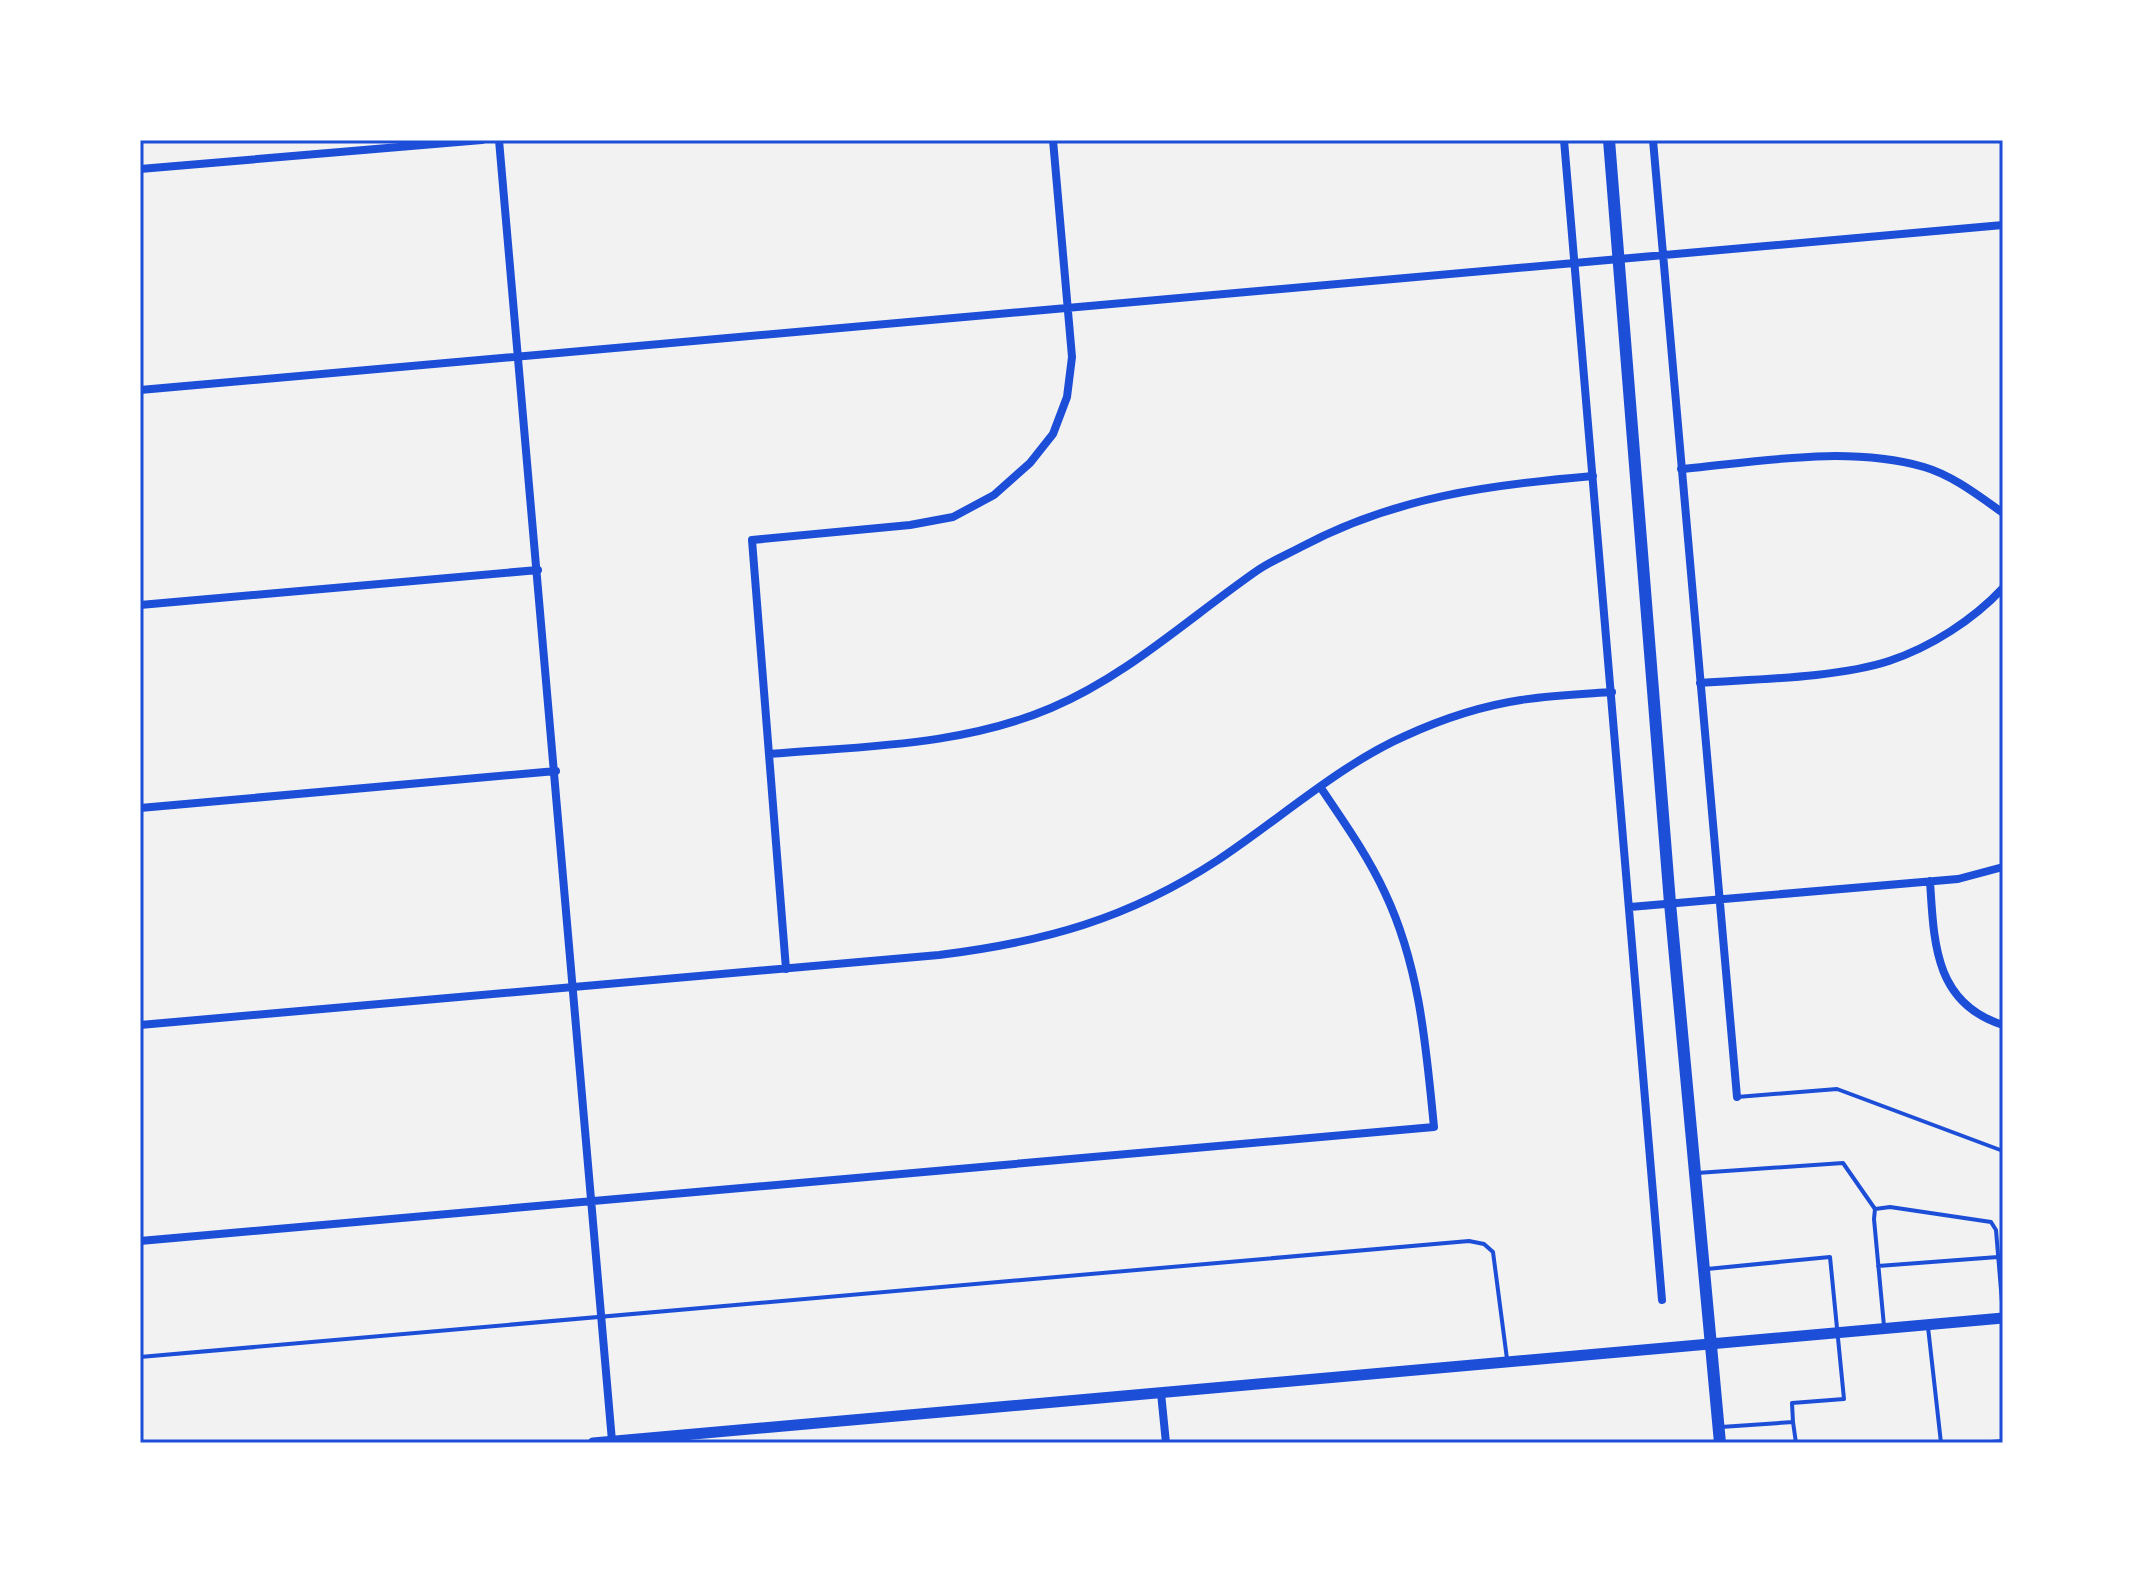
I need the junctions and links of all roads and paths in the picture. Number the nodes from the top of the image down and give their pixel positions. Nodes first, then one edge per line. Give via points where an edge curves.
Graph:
1 (482, 140) edge
2 (499, 140) edge
3 (1053, 140) edge
4 (1564, 140) edge
5 (1609, 140) edge
6 (1653, 140) edge
7 (140, 169) edge
8 (2003, 225) edge
9 (1664, 254) junction
10 (1619, 259) junction
11 (1575, 264) junction
12 (1068, 309) junction
13 (519, 357) junction
14 (140, 390) edge
15 (1681, 469) junction
16 (1593, 476) junction
17 (2003, 513) edge
18 (538, 570) junction
19 (2003, 588) edge
20 (140, 605) edge
21 (1700, 683) junction
22 (1612, 692) junction
23 (771, 754) junction
24 (556, 771) junction
25 (1321, 788) junction
26 (140, 808) edge
27 (2003, 867) edge
28 (1930, 881) junction
29 (1718, 899) junction
30 (1670, 903) junction
31 (1630, 907) junction
32 (786, 969) junction
33 (574, 987) junction
34 (140, 1025) edge
35 (2003, 1025) edge
36 (1737, 1097) joint
37 (2003, 1151) edge
38 (1695, 1173) junction
39 (592, 1202) junction
40 (1875, 1209) junction
41 (140, 1241) edge
42 (1998, 1257) junction
43 (1878, 1266) junction
44 (1704, 1269) junction
45 (1662, 1300) dead end
46 (2003, 1316) edge
47 (602, 1317) junction
48 (1928, 1325) junction
49 (1885, 1329) junction
50 (1839, 1332) junction
51 (1712, 1344) junction
52 (140, 1357) edge
53 (1507, 1362) junction
54 (1161, 1393) junction
55 (1793, 1422) junction
56 (1719, 1427) junction
57 (612, 1441) edge
58 (2003, 1441) edge
59 (593, 1443) edge
60 (1166, 1443) edge
61 (1720, 1443) edge
62 (1796, 1443) edge
63 (1941, 1443) edge
64 (1979, 1443) edge

1 - 7 street
2 - 13 street
3 - 12 street
4 - 11 street
5 - 10 main road
6 - 9 street
8 - 9 street
9 - 10 street
9 - 15 street
10 - 11 street
10 - 30 main road
11 - 12 street
11 - 16 street
12 - 13 street
12 - 23 street via 1072,357 1067,397 1053,434 994,495 953,517 910,525 752,540
13 - 14 street
13 - 18 street
15 - 17 street via 1815,457 1869,458 1925,467
15 - 21 street
16 - 22 street
16 - 23 street via 1441,494 1331,531 1261,568 1094,686 1012,723 919,741
18 - 20 street
18 - 24 street
19 - 21 street via 1941,636 1889,661
21 - 29 street
22 - 25 street via 1521,700 1458,715 1403,736
22 - 31 street
23 - 32 street
24 - 26 street
24 - 33 street
25 - 32 street via 1167,892 1110,917 996,948
25 - 39 street via 1362,849 1403,938 1419,999 1434,1127
27 - 28 street
28 - 29 street
28 - 35 street via 1942,971 1973,1010
29 - 30 street
29 - 36 street
30 - 31 street
30 - 38 main road
31 - 45 street
32 - 33 street
33 - 34 street
33 - 39 street
36 - 37 lane via 1837,1089
38 - 40 lane via 1843,1163
38 - 44 main road
39 - 41 street
39 - 47 street
40 - 42 lane via 1991,1222
40 - 43 lane
42 - 43 lane
42 - 46 lane
43 - 49 lane
44 - 50 lane via 1830,1257
44 - 51 main road
46 - 48 street
47 - 52 lane
47 - 53 lane via 1469,1241 1493,1252
47 - 57 street
48 - 49 street
48 - 63 lane
49 - 50 street
50 - 51 street
50 - 55 lane via 1844,1399 1792,1403
51 - 53 street
51 - 56 main road
53 - 54 street
54 - 57 street
54 - 60 street
55 - 56 lane
55 - 62 lane
56 - 61 main road
57 - 59 street
58 - 64 lane

